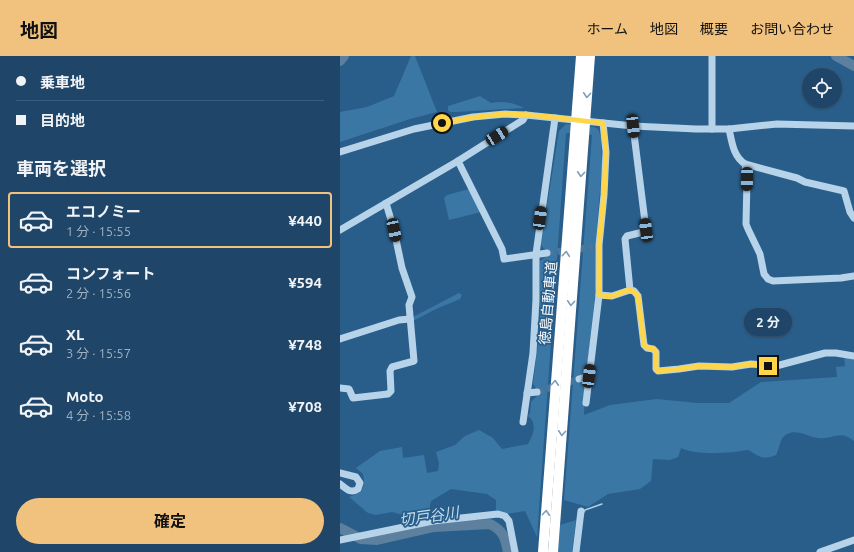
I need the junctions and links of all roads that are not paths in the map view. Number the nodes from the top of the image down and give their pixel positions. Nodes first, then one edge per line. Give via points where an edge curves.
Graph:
1 (581, 56) edge
2 (590, 56) edge
3 (712, 56) edge
4 (526, 115) junction
5 (555, 118) junction
6 (603, 123) junction
7 (633, 126) junction
8 (854, 126) edge
9 (712, 129) junction
10 (729, 129) junction
11 (580, 134) junction
12 (340, 152) edge
13 (458, 161) junction
14 (745, 164) junction
15 (386, 203) junction
16 (854, 218) edge
17 (340, 230) edge
18 (547, 253) tunnel mouth
19 (536, 254) junction
20 (854, 276) edge
21 (630, 290) junction
22 (599, 295) junction
23 (410, 319) junction
24 (340, 339) edge
25 (854, 356) edge
26 (589, 376) junction
27 (578, 379) tunnel mouth
28 (340, 388) edge
29 (537, 392) tunnel mouth
30 (527, 393) junction
31 (586, 403) dead end
32 (523, 422) dead end
33 (340, 473) edge
34 (340, 484) edge
35 (581, 511) dead end
36 (340, 540) edge
37 (854, 540) edge
38 (515, 552) edge
39 (543, 552) edge
40 (553, 552) edge
41 (576, 552) edge
42 (820, 552) edge

1 - 11 highway, 徳島自動車道
2 -> 11 highway, 徳島自動車道
3 - 9 street
4 - 5 street
4 - 12 street via 505,114 442,123
4 - 13 street via 523,120
5 - 6 street
5 - 19 street
6 - 7 street
6 - 22 street via 606,160 604,195 596,246
7 - 9 street
7 - 21 street via 646,230 625,239
8 - 10 street via 778,124
9 - 10 street
10 - 14 street via 735,152 739,160
39 -> 11 highway, 徳島自動車道
11 -> 40 highway, 徳島自動車道
13 - 15 street
13 - 19 street via 502,250 504,259
14 - 16 street via 844,191
14 - 20 street via 746,224 768,279
15 - 17 street
15 - 23 street via 412,297 409,305
18 - 19 street
19 - 30 street via 533,353
21 - 22 street via 612,296
21 - 25 street via 638,296 644,345 656,352 658,371 699,366 776,366 825,353
22 - 26 street
23 - 24 street via 399,320
23 - 28 street via 414,361 392,367 391,391 388,394 353,398 349,389
26 - 27 street
26 - 31 street
29 - 30 street
30 - 32 street
33 - 34 street via 356,477 360,483 358,489 353,492
35 - 41 street
36 - 38 street via 433,521 498,514 505,516 508,521
37 - 42 street

